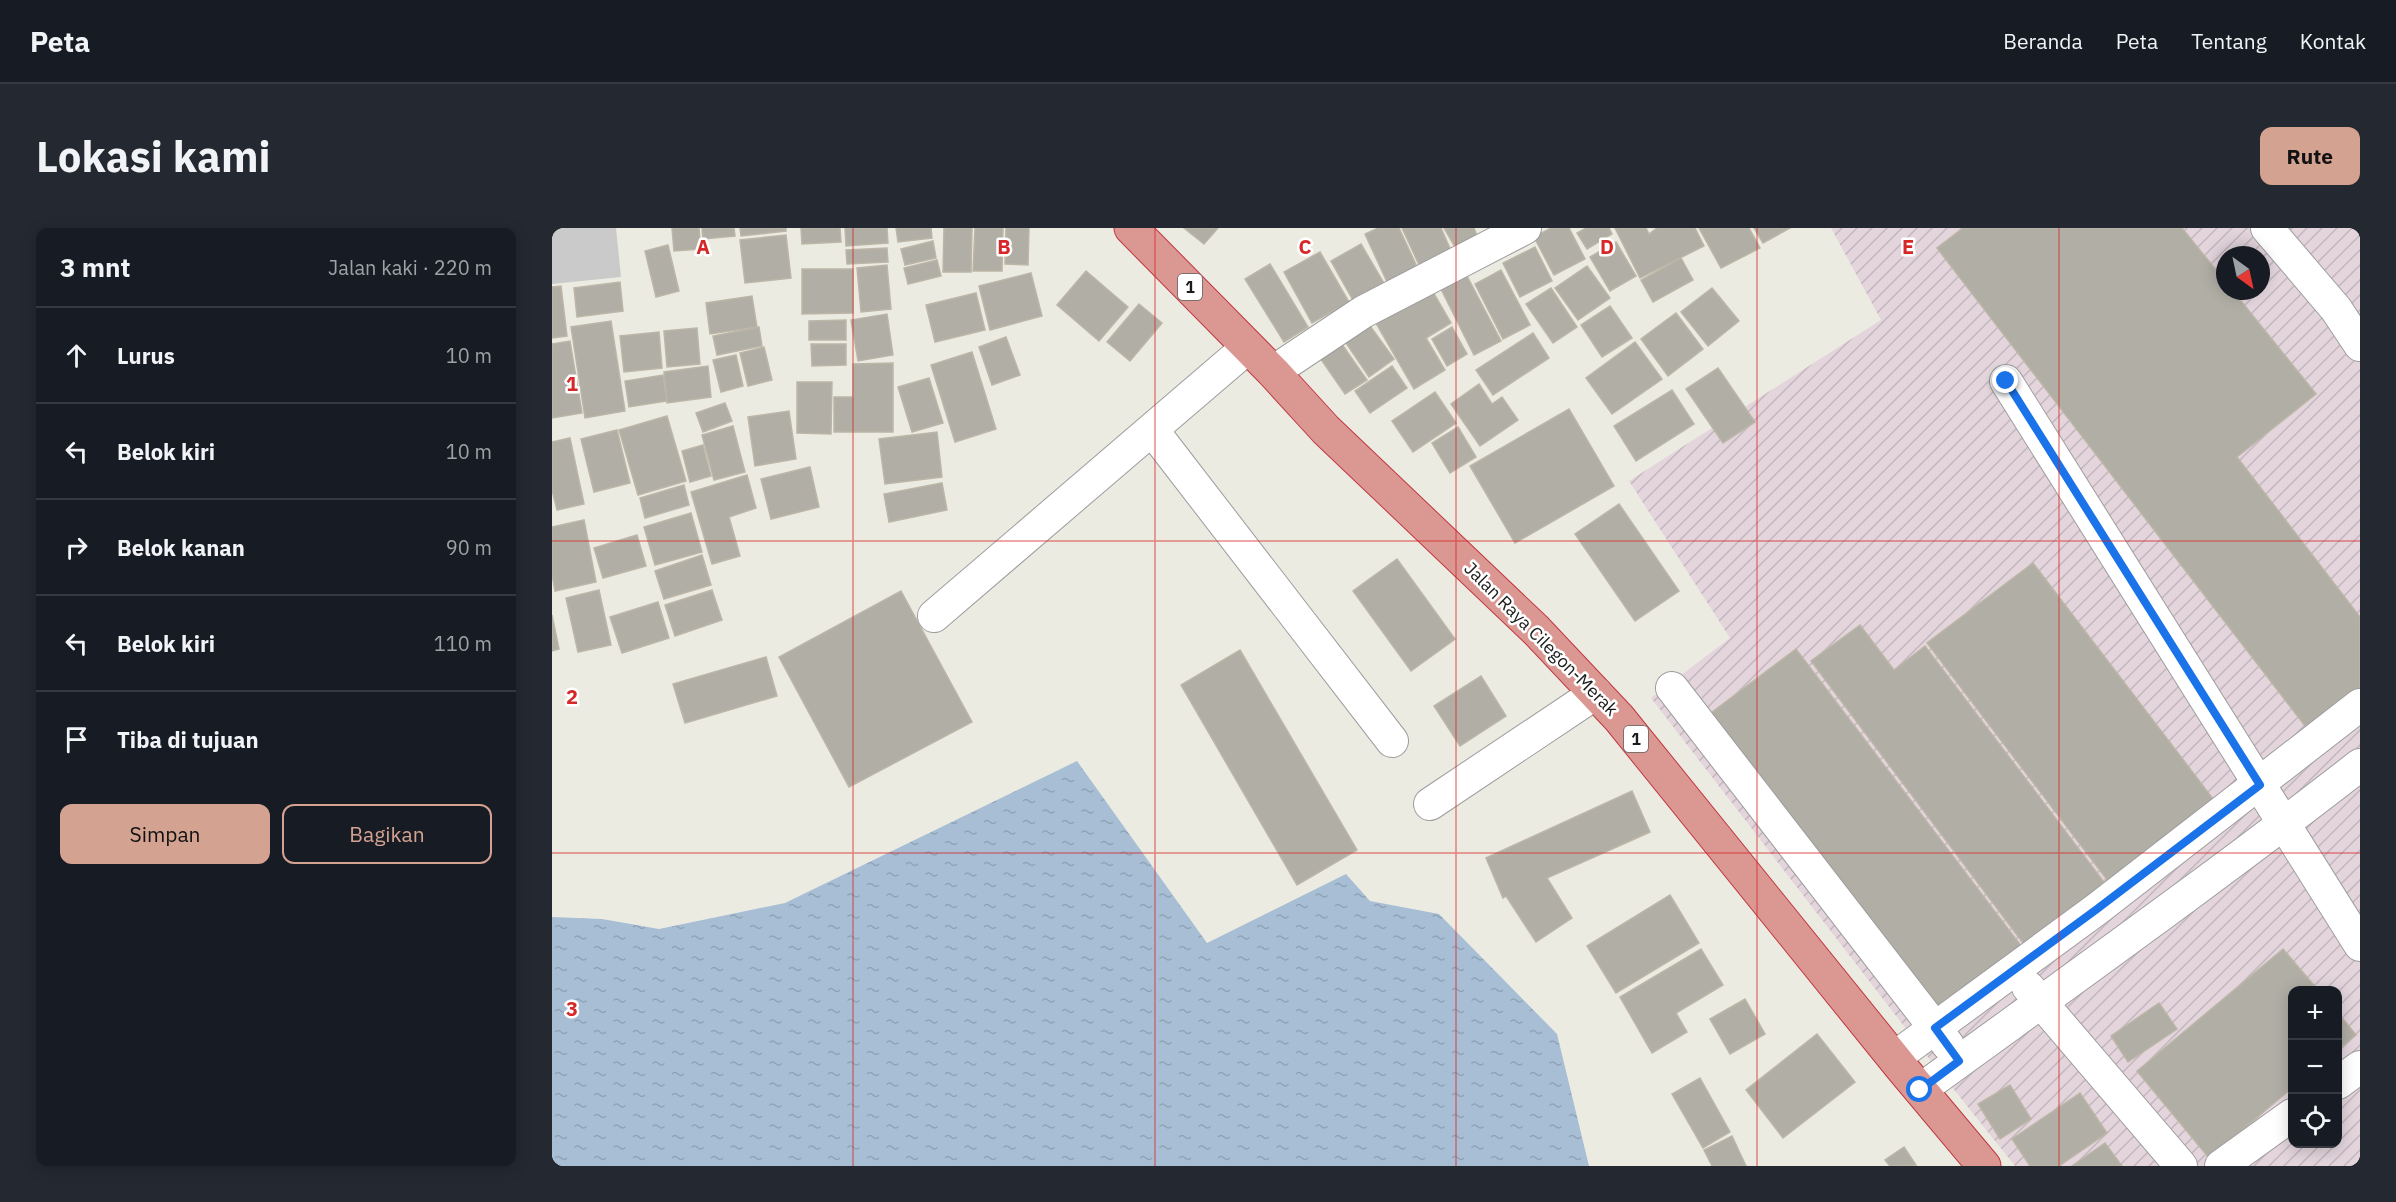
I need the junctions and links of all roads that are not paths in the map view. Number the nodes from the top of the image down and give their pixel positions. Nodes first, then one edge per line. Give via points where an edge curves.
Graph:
1 (1131, 228) edge
2 (1525, 228) edge
3 (2267, 228) edge
4 (2360, 345) edge
5 (1248, 347) junction
6 (1273, 372) junction
7 (2006, 381) dead end
8 (1153, 431) junction
9 (934, 616) dead end
10 (1672, 687) dead end
11 (1596, 693) junction
12 (2360, 705) edge
13 (1392, 741) dead end
14 (2360, 765) edge
15 (2260, 785) junction
16 (1430, 804) dead end
17 (2285, 823) junction
18 (2360, 945) edge
19 (2014, 970) junction
20 (2041, 1004) junction
21 (1935, 1028) junction
22 (1894, 1058) junction
23 (1959, 1061) junction
24 (2360, 1067) edge
25 (2342, 1080) edge
26 (1920, 1090) junction
27 (2288, 1118) edge
28 (1984, 1166) edge
29 (2181, 1166) edge
30 (2222, 1166) edge

1 - 5 highway, Jalan Raya Cilegon-Merak / 1
2 - 6 street via 1363,312
3 - 4 street via 2336,309
5 - 6 highway, Jalan Raya Cilegon-Merak / 1
5 - 8 street
6 - 11 highway, Jalan Raya Cilegon-Merak / 1 via 1326,430
7 - 15 street
8 - 9 street
8 - 13 street
10 - 21 street
11 - 16 street
11 - 22 highway, Jalan Raya Cilegon-Merak / 1
12 - 15 street
14 - 17 street
15 - 17 street
15 - 19 street
17 - 18 street
17 - 20 street
19 - 20 street
19 - 21 street
20 - 23 street
20 - 29 street
21 - 22 street
21 - 23 street
22 - 26 highway, Jalan Raya Cilegon-Merak / 1
23 - 26 street
24 - 25 street
26 - 28 highway, Jalan Raya Cilegon-Merak / 1
27 - 30 street

